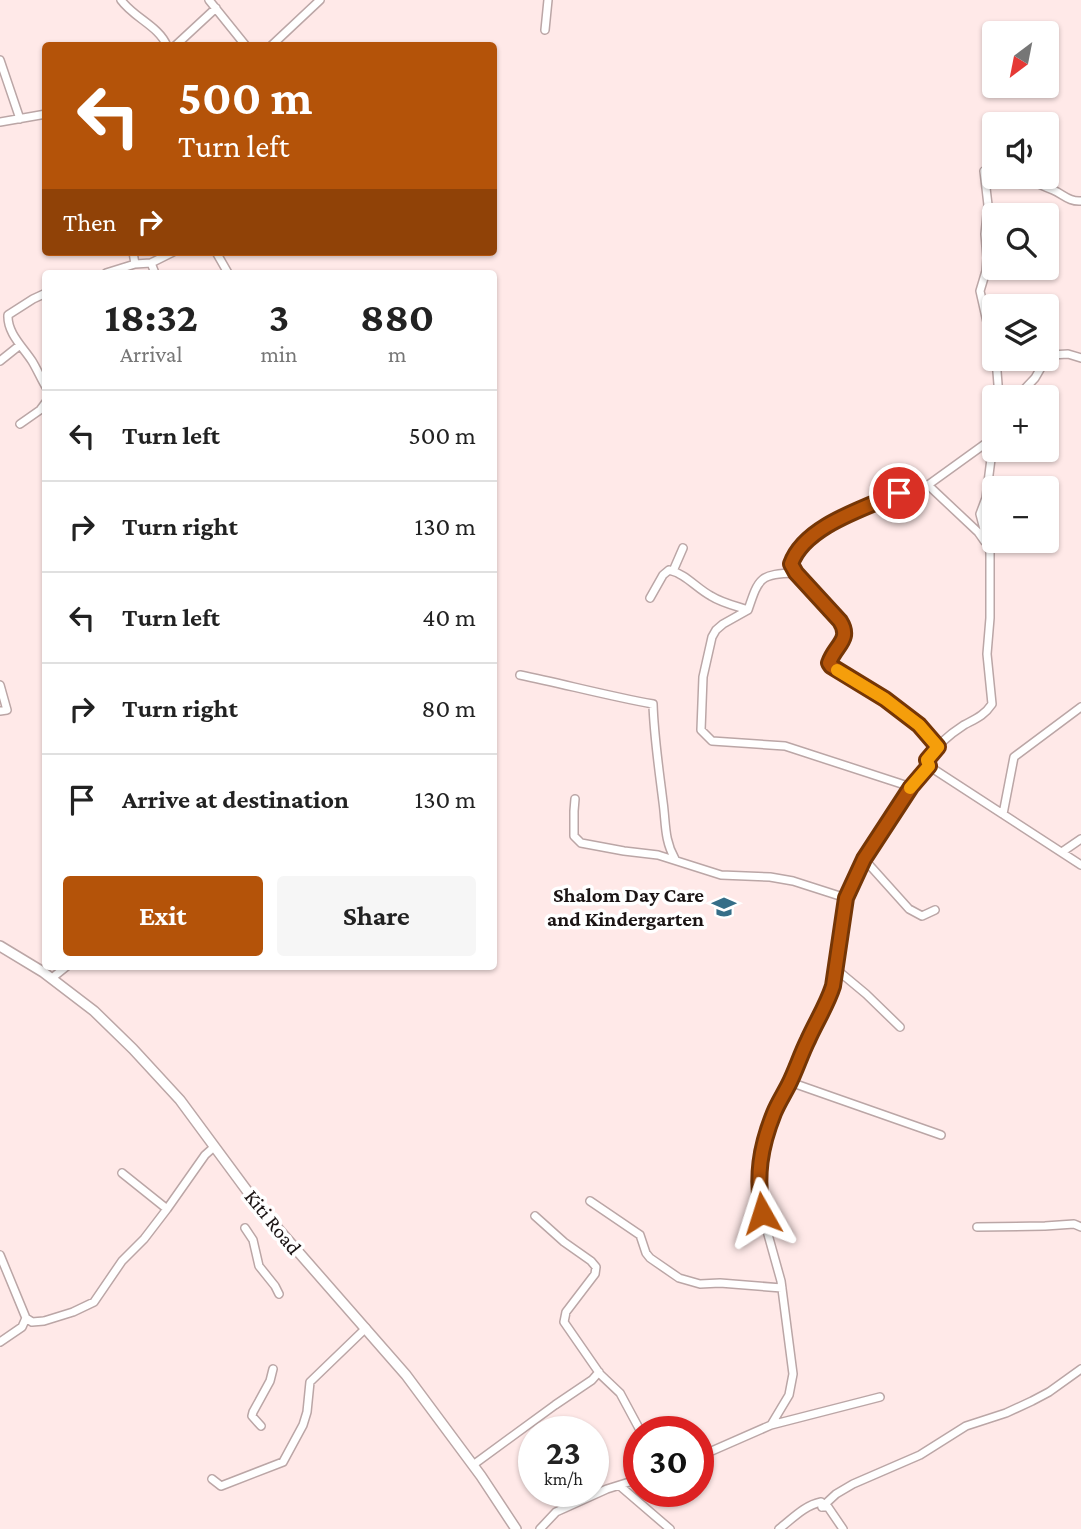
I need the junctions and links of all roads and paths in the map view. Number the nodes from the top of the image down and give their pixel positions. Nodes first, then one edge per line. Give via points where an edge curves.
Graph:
1 (121, 0) edge
2 (209, 0) edge
3 (320, 0) edge
4 (548, 0) edge
5 (216, 8) junction
6 (545, 30) dead end
7 (165, 42) edge
8 (179, 42) edge
9 (243, 42) edge
10 (275, 42) edge
11 (0, 60) edge
12 (42, 115) edge
13 (20, 119) junction
14 (0, 122) edge
15 (986, 189) edge
16 (1048, 189) edge
17 (1081, 201) edge
18 (134, 256) edge
19 (165, 256) edge
20 (151, 263) junction
21 (135, 264) junction
22 (116, 270) edge
23 (154, 270) edge
24 (42, 295) edge
25 (982, 300) edge
26 (20, 345) junction
27 (1081, 358) edge
28 (0, 361) edge
29 (42, 379) edge
30 (1028, 385) edge
31 (42, 407) edge
32 (20, 424) dead end
33 (982, 446) edge
34 (928, 485) junction
35 (982, 539) edge
36 (683, 548) dead end
37 (990, 553) edge
38 (673, 571) junction
39 (796, 573) junction
40 (650, 598) dead end
41 (748, 610) junction
42 (520, 675) dead end
43 (0, 685) edge
44 (1081, 708) edge
45 (0, 711) edge
46 (938, 747) junction
47 (929, 766) junction
48 (911, 787) junction
49 (575, 799) dead end
50 (1003, 814) junction
51 (1081, 839) edge
52 (1062, 852) junction
53 (675, 859) junction
54 (864, 859) junction
55 (1081, 864) edge
56 (846, 898) junction
57 (935, 910) dead end
58 (0, 946) edge
59 (62, 970) edge
60 (836, 970) junction
61 (52, 978) junction
62 (900, 1027) dead end
63 (790, 1082) junction
64 (941, 1135) dead end
65 (214, 1147) junction
66 (122, 1173) dead end
67 (590, 1201) dead end
68 (167, 1209) junction
69 (535, 1216) dead end
70 (977, 1227) dead end
71 (1081, 1227) edge
72 (245, 1228) dead end
73 (0, 1255) edge
74 (782, 1288) junction
75 (279, 1294) dead end
76 (26, 1318) junction
77 (366, 1328) junction
78 (0, 1342) edge
79 (273, 1369) dead end
80 (1081, 1369) edge
81 (599, 1372) junction
82 (880, 1397) dead end
83 (632, 1416) edge
84 (771, 1424) junction
85 (261, 1426) dead end
86 (714, 1450) edge
87 (473, 1465) junction
88 (212, 1479) dead end
89 (623, 1485) edge
90 (620, 1486) junction
91 (822, 1507) junction
92 (516, 1529) edge
93 (540, 1529) edge
94 (670, 1529) edge
95 (779, 1529) edge
96 (843, 1529) edge

1 - 7 street
2 - 5 street
3 - 10 street
4 - 6 street
5 - 8 street
5 - 9 street
11 - 13 street
12 - 13 street
13 - 14 street
15 - 25 street
16 - 17 street
18 - 21 street
19 - 20 street
20 - 21 street
20 - 23 street
21 - 22 street
24 - 26 street via 8,316 7,323
26 - 28 street
26 - 29 street
27 - 30 street via 1051,355
31 - 32 street
33 - 34 street
34 - 35 street
34 - 39 street via 899,493 821,529 792,559
36 - 38 street
37 - 46 street via 987,654 992,704
38 - 40 street via 663,575
38 - 41 street via 712,597
39 - 41 street via 761,579
39 - 46 street via 845,630 831,666 885,699 919,725
41 - 48 street via 723,624 712,637 703,677 701,730 705,736 712,741 785,746
42 - 53 street via 653,704 668,847
43 - 45 street via 7,710
44 - 50 street via 1014,757
46 - 47 street via 927,760
47 - 48 street
47 - 50 street
48 - 54 street
49 - 53 street via 574,836 581,843
50 - 52 street
51 - 52 street
52 - 55 street
53 - 56 street via 721,875 793,881
54 - 56 street
54 - 57 street via 915,914
56 - 60 street
58 - 61 street, Kiti Road
59 - 61 street
60 - 62 street
60 - 63 street via 829,998
61 - 65 street, Kiti Road via 134,1049
63 - 64 street
63 - 74 street via 769,1127 758,1181
65 - 68 street
65 - 77 street, Kiti Road via 259,1207
66 - 68 street
67 - 74 street via 640,1235 650,1258 679,1278 700,1284
68 - 76 street via 94,1302 44,1321
69 - 81 street via 596,1267 564,1319
70 - 71 street
72 - 75 street via 259,1266
73 - 76 street
74 - 84 street via 793,1374 789,1395
76 - 78 street via 22,1327
77 - 87 street, Kiti Road
77 - 88 street via 310,1382 303,1425 283,1462 221,1486
79 - 85 street via 253,1412
80 - 91 street via 1032,1401 965,1426 920,1455 853,1484
81 - 83 street via 620,1394
81 - 87 street
82 - 84 street
84 - 86 street
87 - 92 street, Kiti Road
89 - 90 street
90 - 93 street via 556,1512
90 - 94 street
91 - 95 street via 816,1502
91 - 96 street via 828,1507

